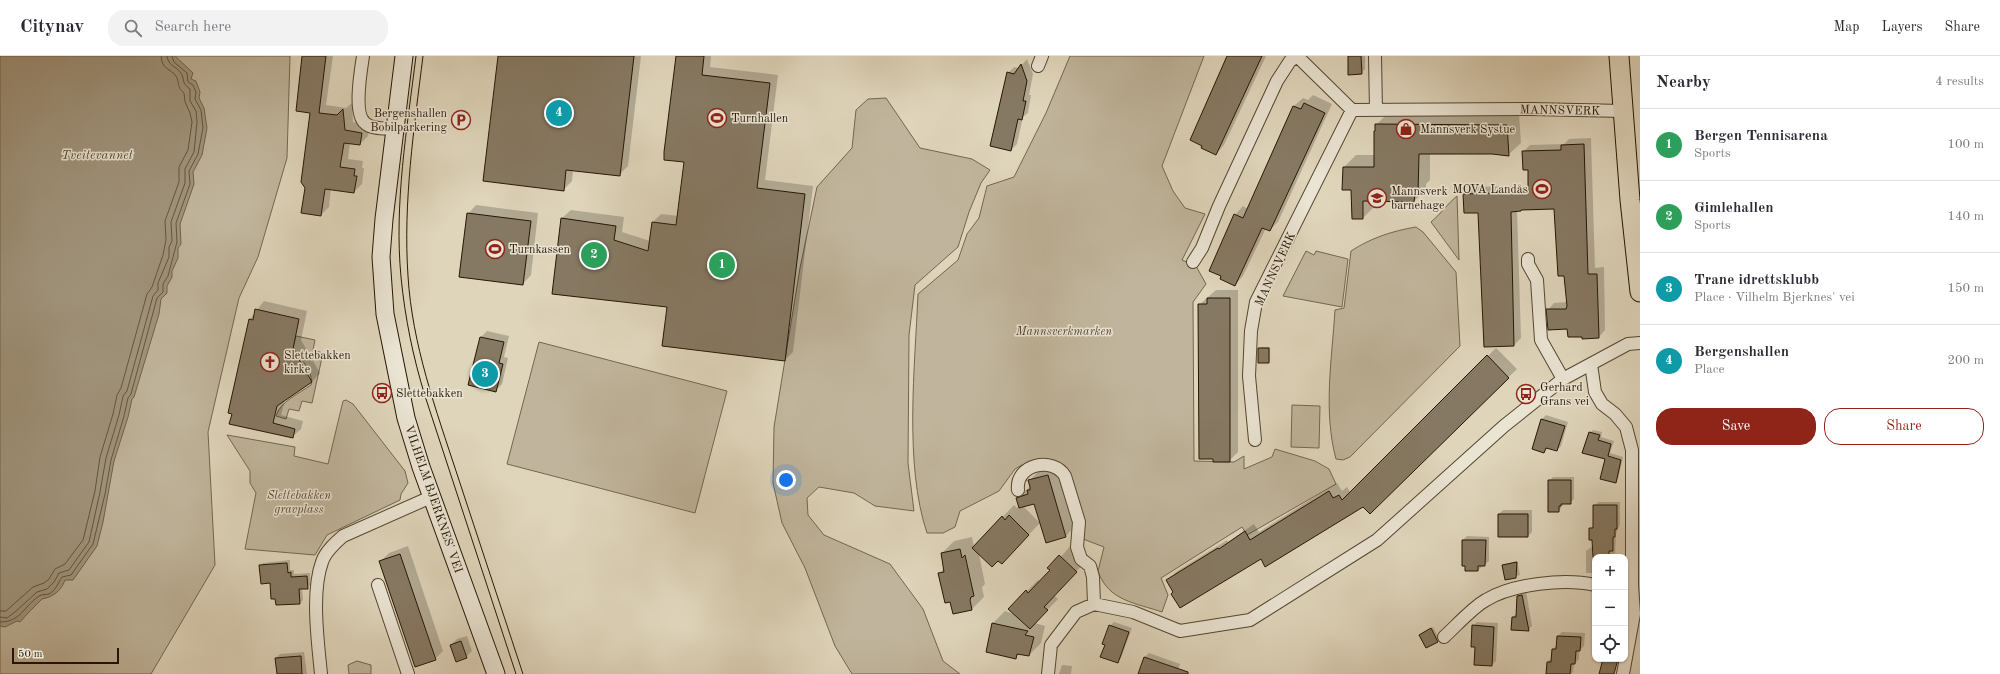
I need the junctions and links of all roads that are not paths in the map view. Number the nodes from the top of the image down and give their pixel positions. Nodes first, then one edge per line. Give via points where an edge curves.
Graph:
1 (363, 56) edge
2 (404, 56) edge
3 (1297, 56) edge
4 (1375, 56) edge
5 (1619, 56) edge
6 (1352, 110) junction
7 (1376, 110) junction
8 (1623, 111) junction
9 (395, 129) junction
10 (1528, 259) dead end
11 (1193, 262) dead end
12 (1640, 292) edge
13 (1640, 343) edge
14 (1591, 364) junction
15 (1563, 379) junction
16 (1255, 440) dead end
17 (1018, 490) dead end
18 (431, 497) junction
19 (378, 585) dead end
20 (1592, 585) edge
21 (1628, 586) edge
22 (1094, 604) junction
23 (1444, 637) dead end
24 (321, 674) edge
25 (408, 674) edge
26 (496, 674) edge
27 (1048, 674) edge
28 (1623, 674) edge

1 - 9 street via 359,99 362,119 365,124 372,127
2 - 9 main road, VILHELM BJERKNES' VEI
3 - 6 street
3 - 11 street via 1290,61 1278,81 1202,248
4 - 7 street
5 - 8 main road
6 - 7 street, MANNSVERK
6 - 16 street, MANNSVERK via 1256,302 1251,330 1249,376
7 - 8 street, MANNSVERK
8 - 12 main road
9 - 18 main road, VILHELM BJERKNES' VEI via 384,209 381,257 385,314 406,418
10 - 15 street via 1537,280 1541,340
13 - 14 street via 1628,344
14 - 15 street
14 - 21 street via 1595,392 1602,404 1626,427 1632,450
15 - 22 street via 1504,426 1378,540 1250,620 1180,631 1133,612
17 - 22 street via 1019,479 1028,468 1047,464 1062,471 1079,522 1077,547 1081,559 1090,566 1093,577
18 - 24 street via 343,536 322,561 318,574 317,600 317,638
18 - 26 main road, VILHELM BJERKNES' VEI
19 - 25 street
20 - 23 street via 1552,583 1516,588 1485,600
21 - 28 street via 1634,614
22 - 27 street via 1076,612 1052,645

